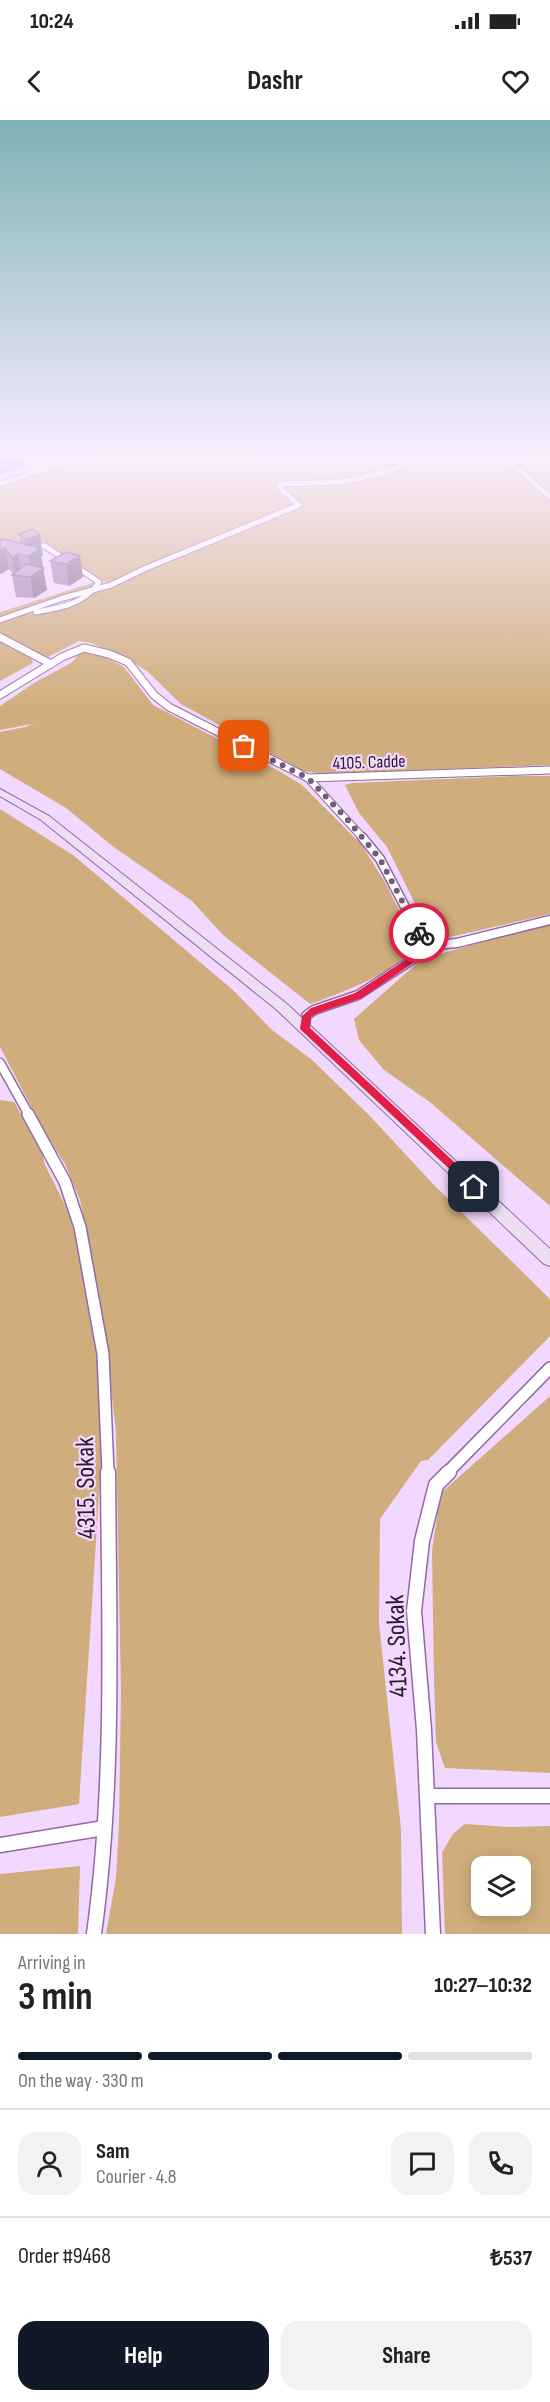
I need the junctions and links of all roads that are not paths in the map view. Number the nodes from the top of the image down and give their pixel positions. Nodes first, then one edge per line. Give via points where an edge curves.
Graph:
1 (214, 541) edge
2 (27, 547) edge
3 (93, 590) junction
4 (0, 620) edge
5 (0, 637) edge
6 (51, 664) junction
7 (0, 695) edge
8 (550, 770) edge
9 (308, 778) junction
10 (0, 792) edge
11 (550, 920) edge
12 (427, 949) junction
13 (305, 1029) junction
14 (0, 1063) edge
15 (5, 1085) edge
16 (550, 1259) edge
17 (550, 1368) edge
18 (428, 1796) junction
19 (550, 1796) edge
20 (104, 1828) junction
21 (0, 1845) edge
22 (94, 1934) edge
23 (433, 1934) edge

1 - 3 street
2 - 3 street via 45,546 94,577 99,582
3 - 4 street via 72,604
5 - 6 street
6 - 7 street
6 - 9 street, 4105. Cadde via 84,648 128,662 154,695 169,707
8 - 9 street, 4105. Cadde
9 - 12 street via 380,859
10 - 13 street via 45,818
11 - 12 street
12 - 13 street via 358,995 314,1010 306,1016
13 - 16 street
14 - 15 street, 4315. Sokak
15 - 20 street, 4315. Sokak via 65,1182 80,1227 103,1354 108,1456
17 - 18 street, 4134. Sokak via 436,1485 422,1541 414,1611
18 - 19 street
18 - 23 street, 4134. Sokak
20 - 21 street
20 - 22 street, 4315. Sokak

